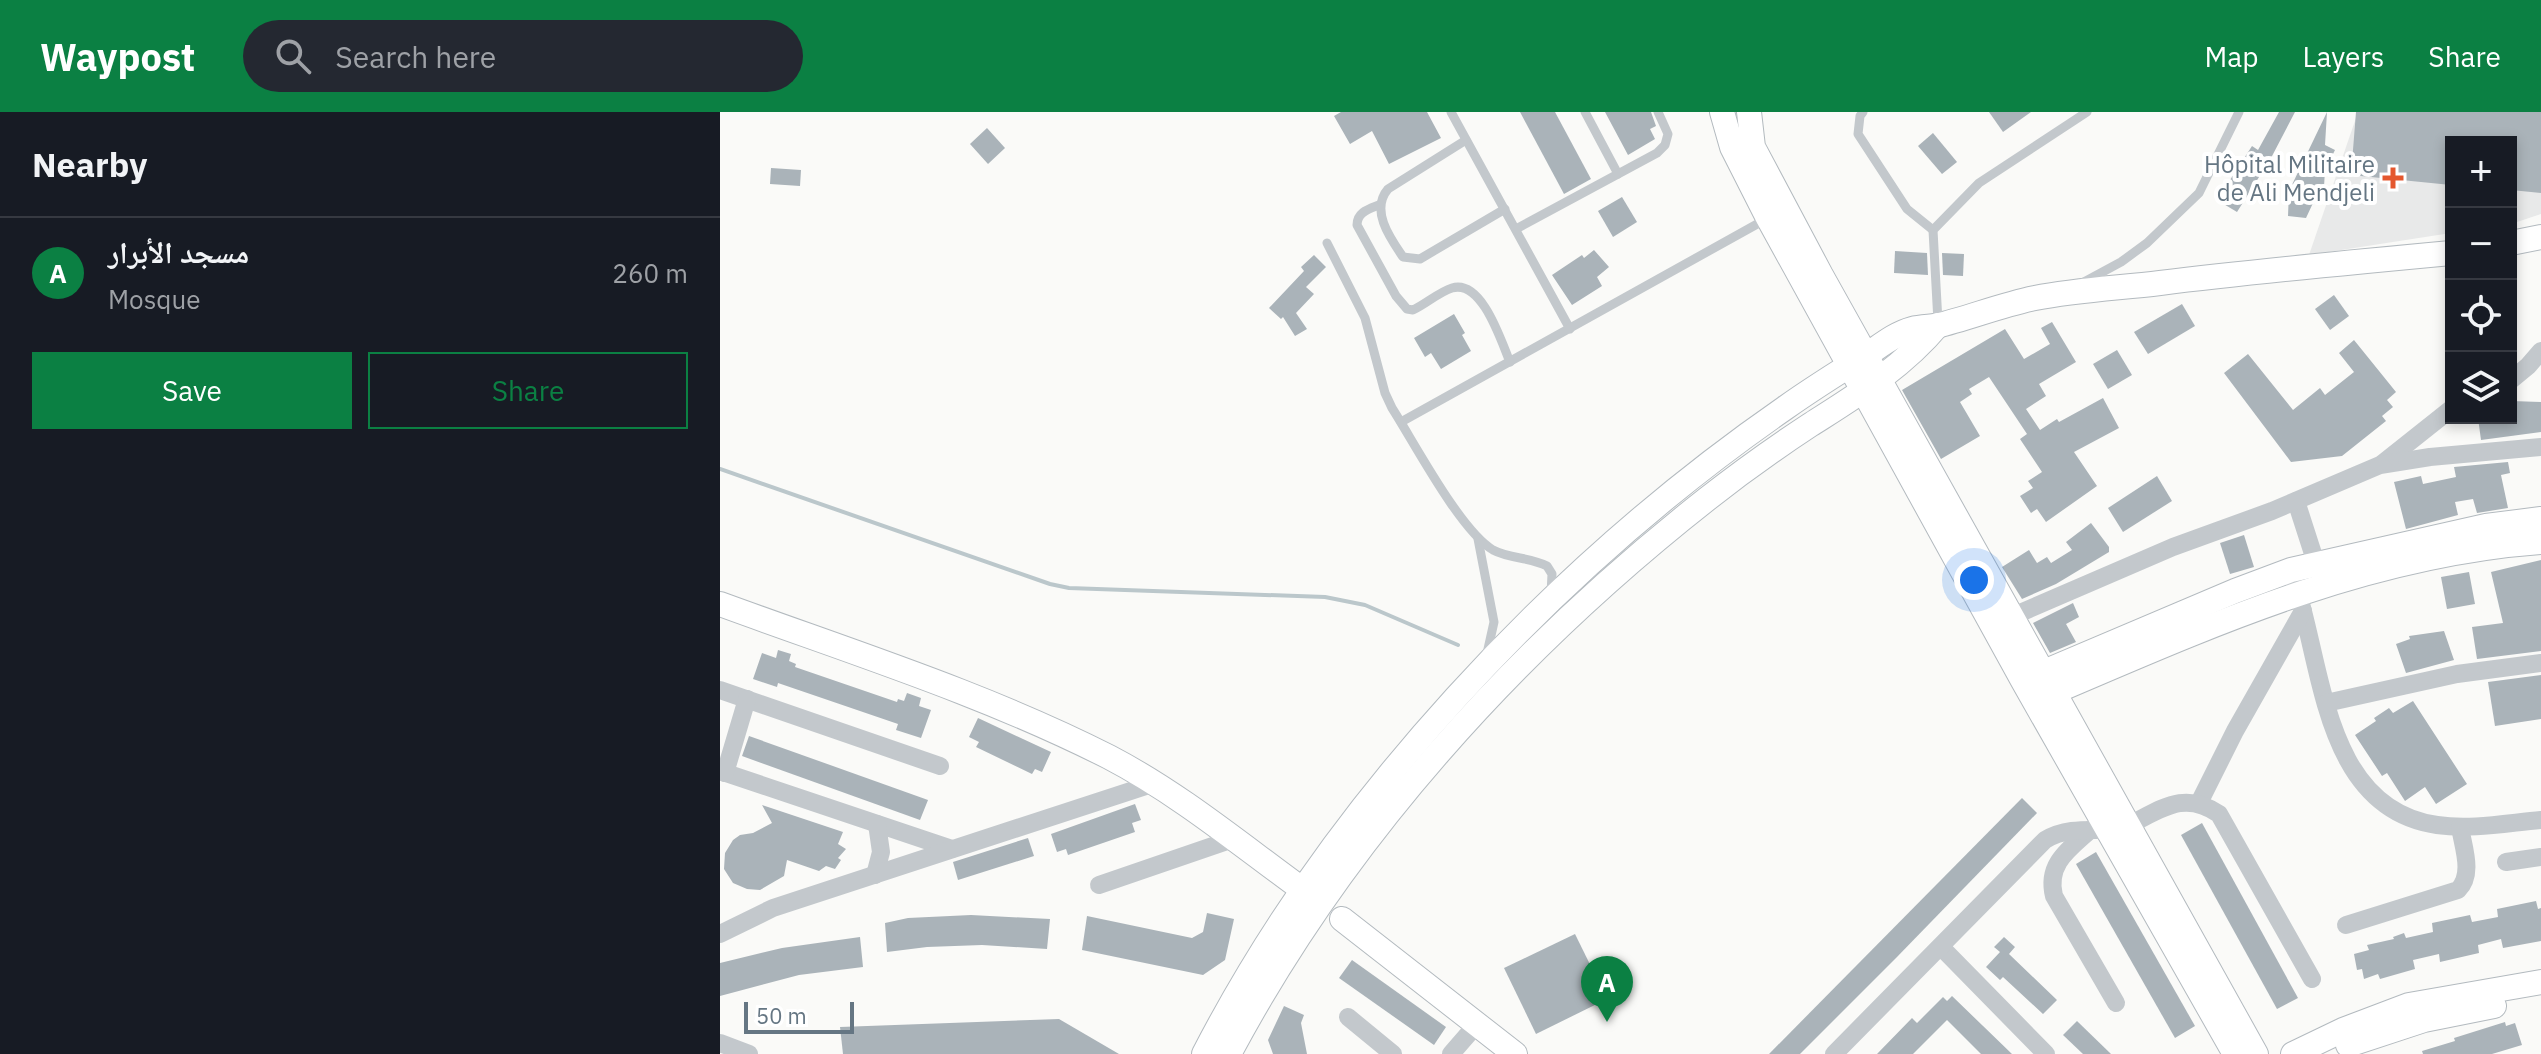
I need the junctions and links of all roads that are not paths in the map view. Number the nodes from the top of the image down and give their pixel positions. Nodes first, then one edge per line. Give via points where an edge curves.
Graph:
1 (1451, 112) edge
2 (1585, 112) edge
3 (1658, 112) edge
4 (1722, 112) edge
5 (1749, 112) edge
6 (1863, 112) edge
7 (2087, 112) edge
8 (2239, 112) edge
9 (1466, 140) junction
10 (1618, 174) junction
11 (1379, 205) junction
12 (1505, 209) junction
13 (1768, 218) junction
14 (1516, 229) junction
15 (1933, 230) junction
16 (2541, 237) edge
17 (2517, 242) edge
18 (1327, 243) dead end
19 (2445, 254) edge
20 (2062, 294) junction
21 (1938, 325) junction
22 (1570, 329) junction
23 (2541, 351) edge
24 (1858, 359) junction
25 (1510, 362) junction
26 (2517, 375) edge
27 (1872, 385) junction
28 (2445, 414) edge
29 (1401, 422) junction
30 (2541, 447) edge
31 (2380, 465) junction
32 (2296, 501) junction
33 (2541, 519) edge
34 (1478, 539) junction
35 (2541, 542) edge
36 (2316, 563) junction
37 (2298, 591) junction
38 (1551, 602) junction
39 (720, 604) edge
40 (2013, 616) junction
41 (2541, 663) edge
42 (1484, 669) junction
43 (2038, 686) junction
44 (720, 690) edge
45 (747, 699) junction
46 (2326, 703) junction
47 (940, 766) dead end
48 (722, 772) edge
49 (1152, 784) junction
50 (2199, 803) junction
51 (2541, 820) edge
52 (877, 824) junction
53 (2460, 827) junction
54 (2109, 828) junction
55 (1233, 839) junction
56 (952, 849) junction
57 (2541, 857) edge
58 (2506, 862) dead end
59 (875, 875) junction
60 (1099, 885) dead end
61 (1302, 890) junction
62 (1322, 904) junction
63 (1342, 919) joint
64 (2346, 925) dead end
65 (720, 934) edge
66 (1941, 947) junction
67 (2312, 979) dead end
68 (2541, 982) edge
69 (2541, 997) edge
70 (2116, 1003) dead end
71 (1348, 1017) dead end
72 (1477, 1024) junction
73 (720, 1043) edge
74 (2042, 1053) edge
75 (749, 1054) edge
76 (1204, 1054) edge
77 (1229, 1054) edge
78 (1393, 1054) edge
79 (1451, 1054) edge
80 (1515, 1054) edge
81 (1834, 1054) edge
82 (2235, 1054) edge
83 (2256, 1054) edge
84 (2293, 1054) edge
85 (2327, 1054) edge

1 - 9 lane
2 - 10 lane
3 - 10 lane via 1668,134 1665,145
4 - 13 main road via 1732,147
5 - 24 main road via 1753,147 1821,275
6 - 15 lane via 1858,134 1907,209
7 - 15 lane via 1979,183
8 - 20 lane via 2199,193 2134,253
9 - 11 lane via 1388,189
9 - 12 lane
10 - 14 lane
11 - 12 lane via 1395,245 1403,257 1412,259
11 - 25 lane via 1361,213 1357,225 1401,303 1413,310 1452,288 1466,287 1489,314
12 - 14 lane
13 - 22 lane
13 - 24 main road
14 - 22 lane
15 - 21 lane
16 - 17 main road
18 - 29 lane via 1365,318 1385,393
19 - 20 main road
20 - 21 main road
21 - 24 main road via 1910,330
21 - 27 main road via 1910,356
22 - 25 lane
23 - 26 street
24 - 27 main road
24 - 38 main road via 1695,476
25 - 29 lane
27 - 40 main road
27 - 43 main road
27 - 62 main road via 1709,497 1566,619 1437,755
28 - 31 street
29 - 34 lane
30 - 31 street
31 - 32 street
32 - 36 street
32 - 40 street
33 - 36 main road
34 - 38 lane via 1507,556 1547,566 1552,574
34 - 42 lane via 1494,622
35 - 37 main road via 2447,555
36 - 37 main road
37 - 43 main road via 2173,641
37 - 46 street
37 - 50 street
38 - 42 main road
39 - 49 main road via 962,691 1098,752
40 - 43 main road
41 - 46 street via 2457,674
42 - 61 main road via 1358,813
43 - 54 main road
44 - 45 street
45 - 47 street
45 - 48 street
46 - 53 street via 2335,735 2371,792 2415,821
48 - 52 street
49 - 55 main road
49 - 56 street
50 - 54 street via 2175,803
50 - 67 street via 2224,821
51 - 53 street
52 - 56 street
52 - 59 street via 881,852
53 - 64 street via 2467,869 2458,890
54 - 66 street via 2069,830 2045,840
54 - 70 street via 2059,858 2051,886
54 - 82 main road
54 - 83 main road
55 - 60 street
55 - 61 main road
56 - 59 street
57 - 58 street
59 - 65 street via 773,908
61 - 62 main road
61 - 76 main road
62 - 63 street
62 - 77 main road
63 - 72 main road
66 - 74 street
66 - 81 street
68 - 84 main road via 2409,1005
69 - 85 main road via 2424,1020
71 - 78 street
72 - 79 street
72 - 80 main road
73 - 75 street

